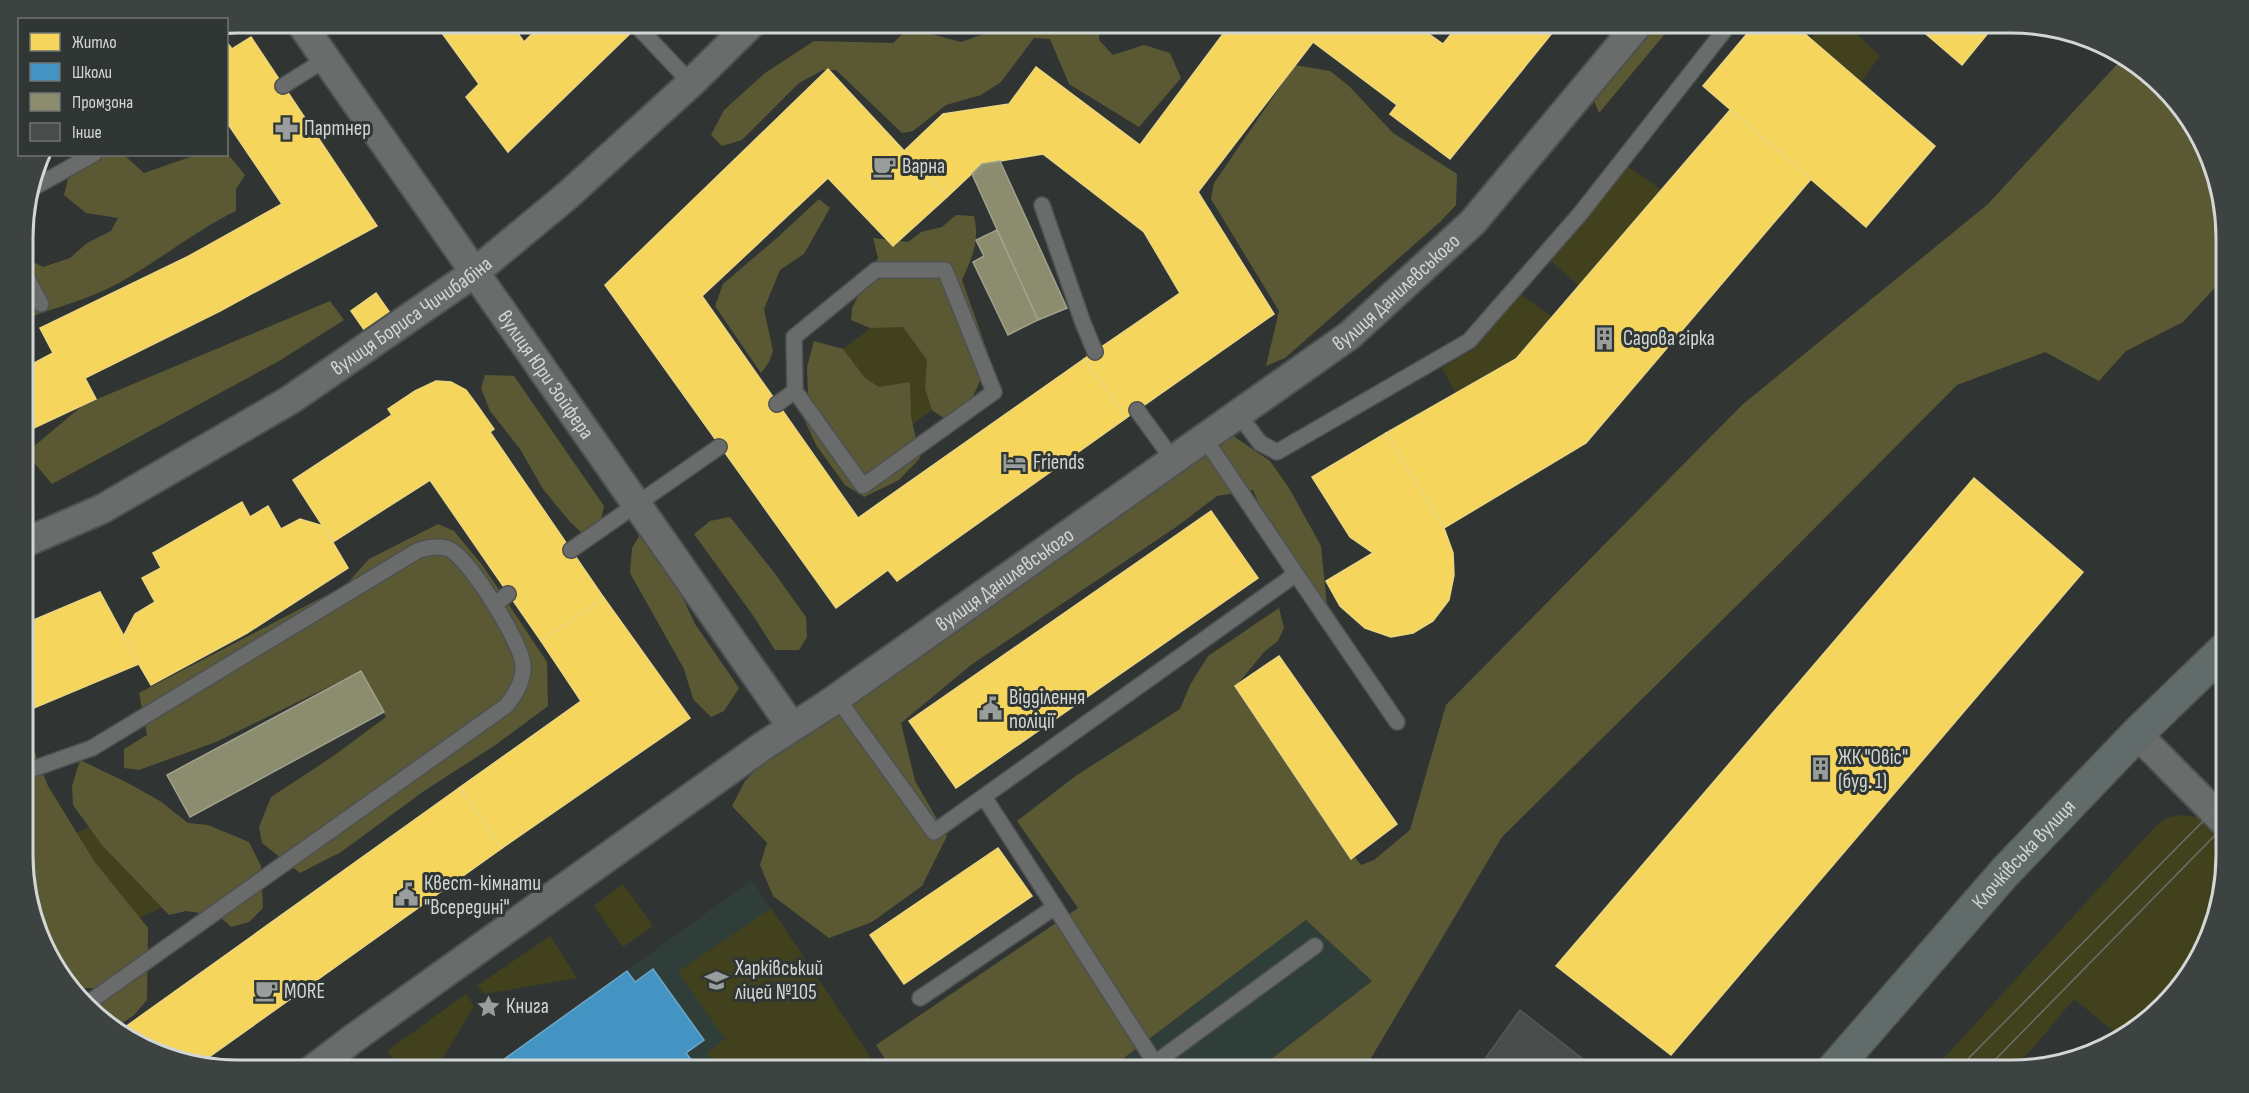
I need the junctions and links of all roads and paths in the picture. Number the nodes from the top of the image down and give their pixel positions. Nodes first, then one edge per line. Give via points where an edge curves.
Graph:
1 (308, 33) edge
2 (644, 33) edge
3 (742, 33) edge
4 (1631, 33) edge
5 (1722, 33) edge
6 (326, 59) junction
7 (691, 83) junction
8 (283, 86) dead end
9 (90, 156) edge
10 (40, 184) edge
11 (1042, 205) dead end
12 (474, 273) junction
13 (33, 289) edge
14 (41, 304) dead end
15 (1095, 351) dead end
16 (795, 391) junction
17 (777, 404) dead end
18 (1137, 410) dead end
19 (1239, 415) junction
20 (1205, 439) junction
21 (719, 447) dead end
22 (1174, 461) junction
23 (636, 505) junction
24 (33, 539) edge
25 (571, 550) dead end
26 (1296, 574) junction
27 (508, 594) dead end
28 (495, 604) junction
29 (2216, 658) edge
30 (837, 698) junction
31 (1397, 722) dead end
32 (792, 727) junction
33 (2137, 734) junction
34 (33, 769) edge
35 (984, 796) junction
36 (2216, 814) edge
37 (1055, 907) junction
38 (1314, 946) dead end
39 (920, 998) dead end
40 (93, 1000) edge
41 (326, 1060) edge
42 (1146, 1060) edge
43 (1159, 1060) edge
44 (1842, 1060) edge

1 - 6 street, вулиця Юри Зойфера
2 - 7 lane
3 - 7 street, вулиця Бориса Чичибабіна
4 - 19 street, вулиця Данилевського via 1473,222 1350,334
5 - 19 lane via 1580,214 1469,341 1277,452 1260,443
6 - 8 lane
6 - 12 street, вулиця Юри Зойфера
7 - 12 street, вулиця Бориса Чичибабіна via 568,195
9 - 10 lane
11 - 15 lane
12 - 23 street, вулиця Юри Зойфера
12 - 24 street, вулиця Бориса Чичибабіна via 290,400 102,509
13 - 14 lane
16 - 16 lane via 794,337 876,270 945,270 994,392 863,486
16 - 17 lane
18 - 22 lane
19 - 20 street, вулиця Данилевського
20 - 22 street, вулиця Данилевського
20 - 26 lane
21 - 23 lane
22 - 30 street, вулиця Данилевського
23 - 25 lane
23 - 32 street, вулиця Юри Зойфера
26 - 31 lane
26 - 35 lane
27 - 28 lane
28 - 34 lane via 459,555 438,546 428,547 92,748
28 - 40 lane via 521,650 523,666 522,681 506,706
29 - 33 main road, Клочківська вулиця
30 - 32 street, вулиця Данилевського
30 - 35 lane via 934,832
32 - 41 street, вулиця Данилевського
33 - 36 street
33 - 44 main road, Клочківська вулиця via 2005,872
35 - 37 lane
37 - 39 lane
37 - 42 lane
38 - 43 lane

